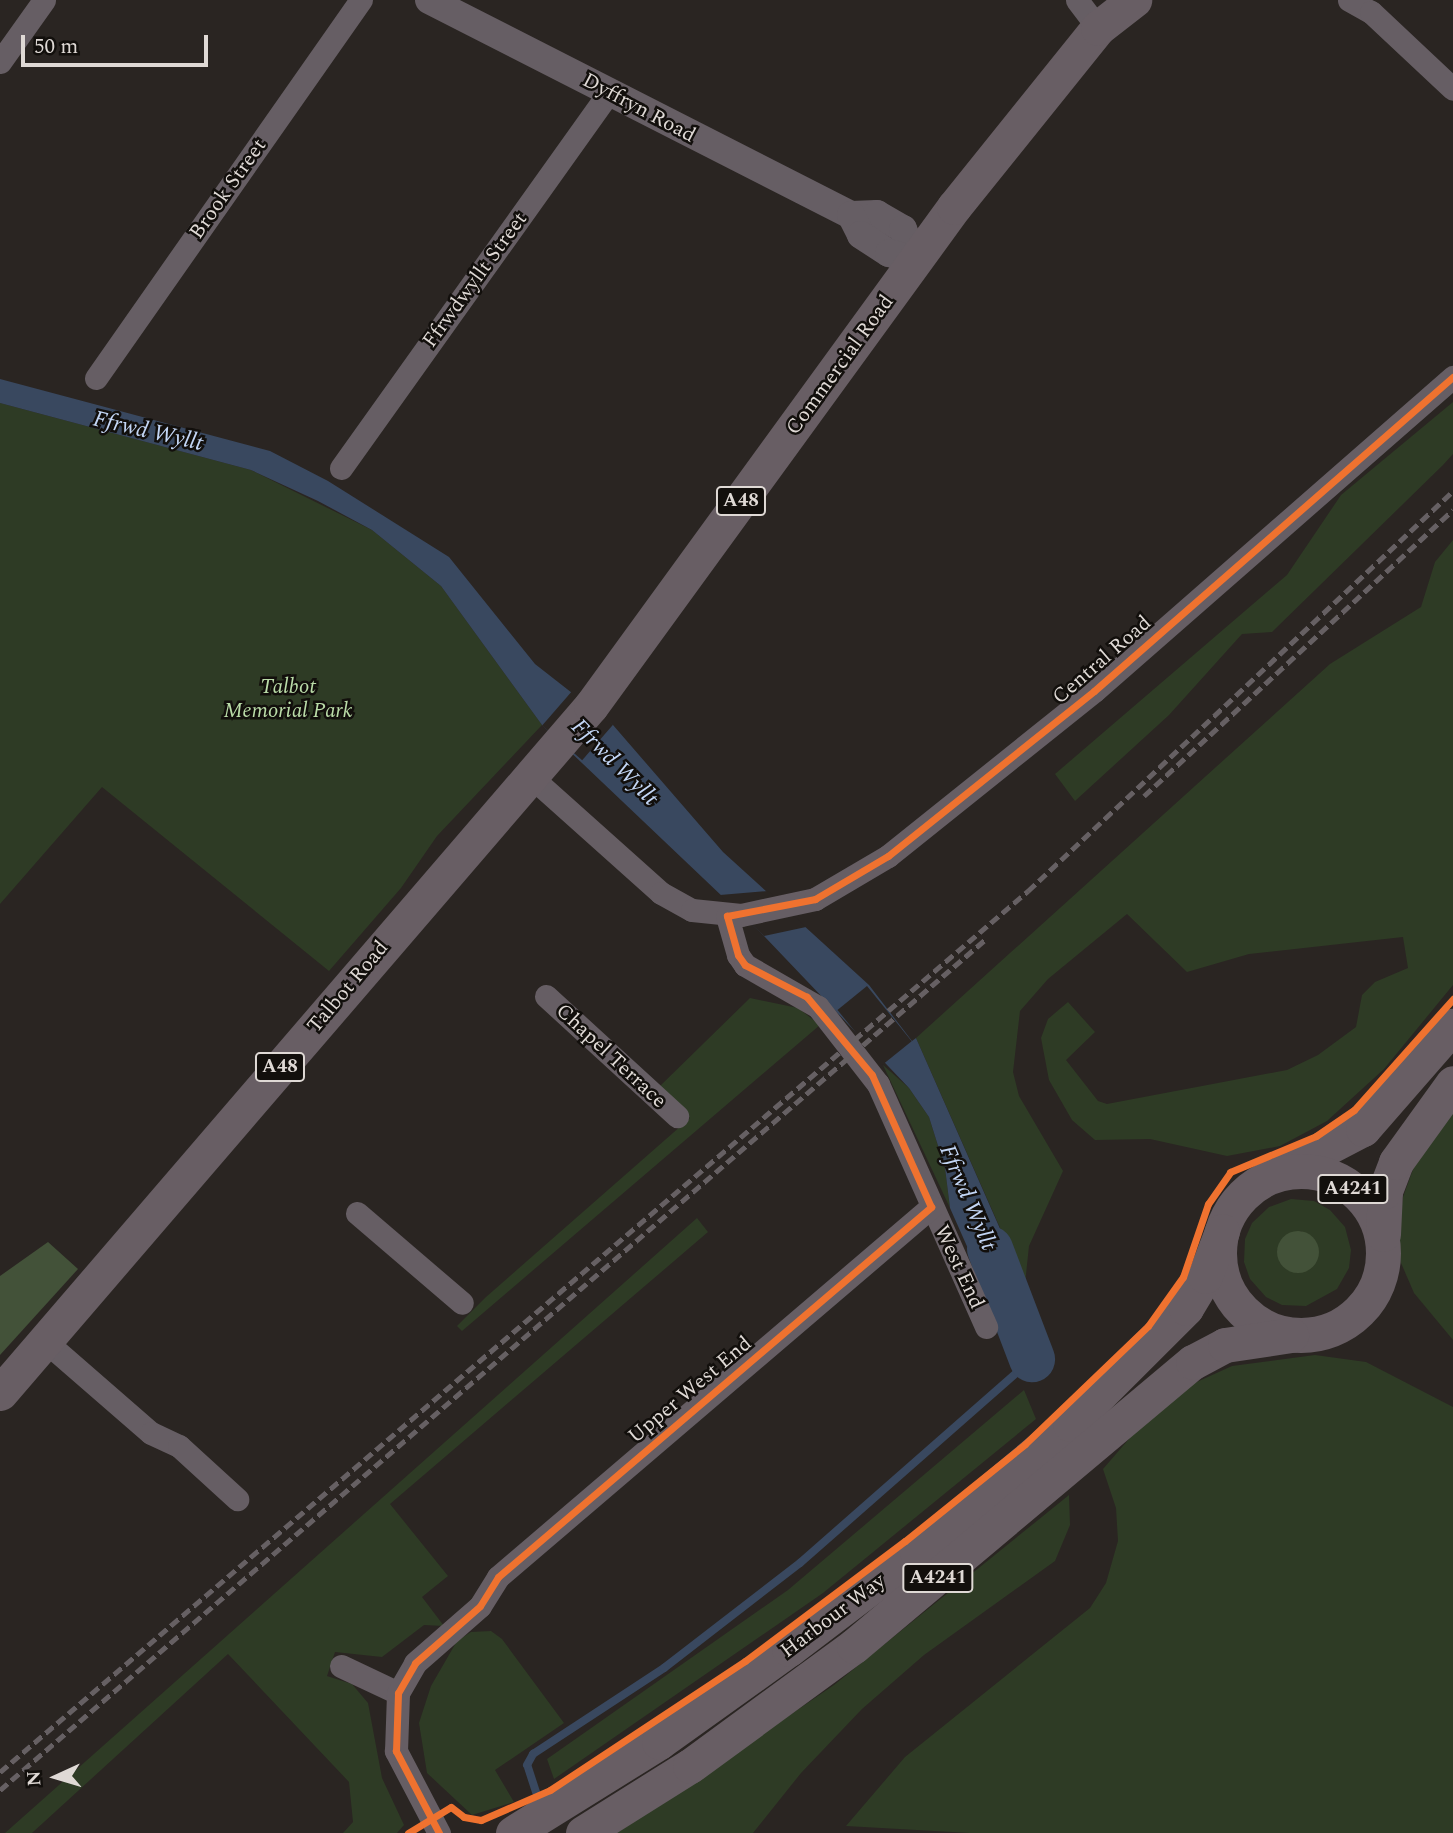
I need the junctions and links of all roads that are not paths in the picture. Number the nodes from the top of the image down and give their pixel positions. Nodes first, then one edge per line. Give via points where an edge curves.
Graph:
1 (44, 0) edge
2 (361, 0) edge
3 (429, 0) edge
4 (1077, 0) edge
5 (1133, 0) edge
6 (1349, 0) edge
7 (1098, 28) junction
8 (0, 62) edge
9 (1453, 89) edge
10 (609, 92) junction
11 (915, 260) junction
12 (1453, 377) edge
13 (96, 378) dead end
14 (341, 468) dead end
15 (561, 741) joint
16 (529, 775) junction
17 (734, 915) junction
18 (546, 996) dead end
19 (1453, 1026) edge
20 (1453, 1083) edge
21 (677, 1116) dead end
22 (1271, 1177) junction
23 (931, 1207) junction
24 (357, 1213) dead end
25 (1222, 1231) junction
26 (1383, 1241) junction
27 (462, 1303) dead end
28 (986, 1327) dead end
29 (1291, 1335) junction
30 (45, 1341) junction
31 (0, 1393) edge
32 (237, 1499) dead end
33 (341, 1666) dead end
34 (398, 1693) junction
35 (439, 1833) edge
36 (513, 1833) edge
37 (583, 1833) edge

1 - 8 street
2 - 13 street, Brook Street
3 - 10 street, Dyffryn Road
4 - 7 street
5 - 7 main road, Commercial Road / A48
6 - 9 street via 1371,12
7 - 11 main road, Commercial Road / A48
10 - 11 street, Dyffryn Road via 850,215 861,235 889,253
10 - 14 street, Ffrwdwyllt Street
11 - 15 main road, Commercial Road / A48
12 - 17 street, Central Road via 1094,691 942,815 859,875 815,899
15 - 16 main road, Talbot Road / A48
16 - 17 street via 661,893 692,910
16 - 30 main road, Talbot Road / A48
17 - 23 street, West End via 738,955 745,965 807,997 872,1074
18 - 21 street, Chapel Terrace
19 - 22 main road, A4241 via 1363,1129
20 - 26 main road, A4241 via 1395,1162 1385,1191
22 - 25 main road, A4241 via 1242,1196
22 - 26 main road, A4241 via 1306,1171 1340,1181 1370,1208
23 - 28 street, West End
23 - 34 street, Upper West End via 498,1577 480,1606 415,1663
24 - 27 street
25 - 29 main road, A4241 via 1223,1276 1234,1301 1259,1323
25 - 36 main road, Harbour Way / A4241 via 1205,1276 1186,1308 1070,1424 916,1552 789,1649 659,1742
26 - 29 main road, A4241 via 1377,1285 1362,1308 1325,1332
29 - 37 main road, Harbour Way / A4241 via 1225,1345 1193,1362 854,1646 690,1766
30 - 31 main road, Talbot Road / A48
30 - 32 street via 150,1433 179,1447
33 - 34 street
34 - 35 street via 395,1716 401,1768

